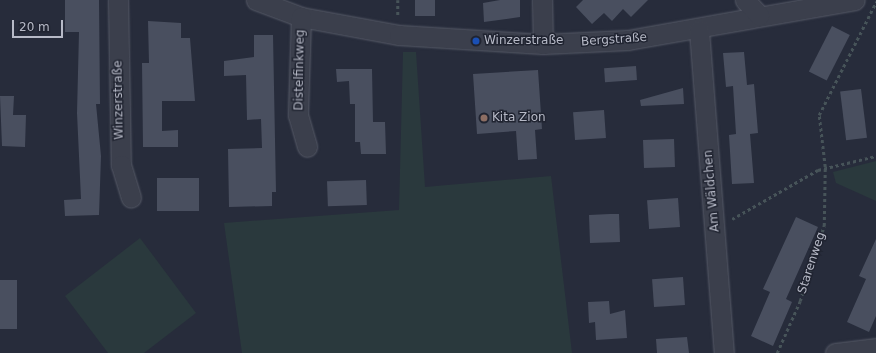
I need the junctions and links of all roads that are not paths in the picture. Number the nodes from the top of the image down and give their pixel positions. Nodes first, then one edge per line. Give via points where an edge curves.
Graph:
1 (118, 0) edge
2 (256, 0) edge
3 (542, 0) edge
4 (745, 0) edge
5 (854, 0) edge
6 (759, 15) junction
7 (301, 17) junction
8 (699, 30) junction
9 (543, 44) junction
10 (307, 147) dead end
11 (130, 198) dead end
12 (876, 348) edge
13 (724, 353) edge
14 (835, 353) edge

1 - 11 street, Winzerstraße via 120,165
2 - 7 street, Bergstraße
3 - 9 street
4 - 6 street
5 - 6 street, Bergstraße
6 - 8 street, Bergstraße
7 - 9 street, Bergstraße via 399,35
7 - 10 street, Distelfinkweg via 298,115
8 - 9 street, Bergstraße via 628,40
8 - 13 street, Am Wäldchen
12 - 14 street

